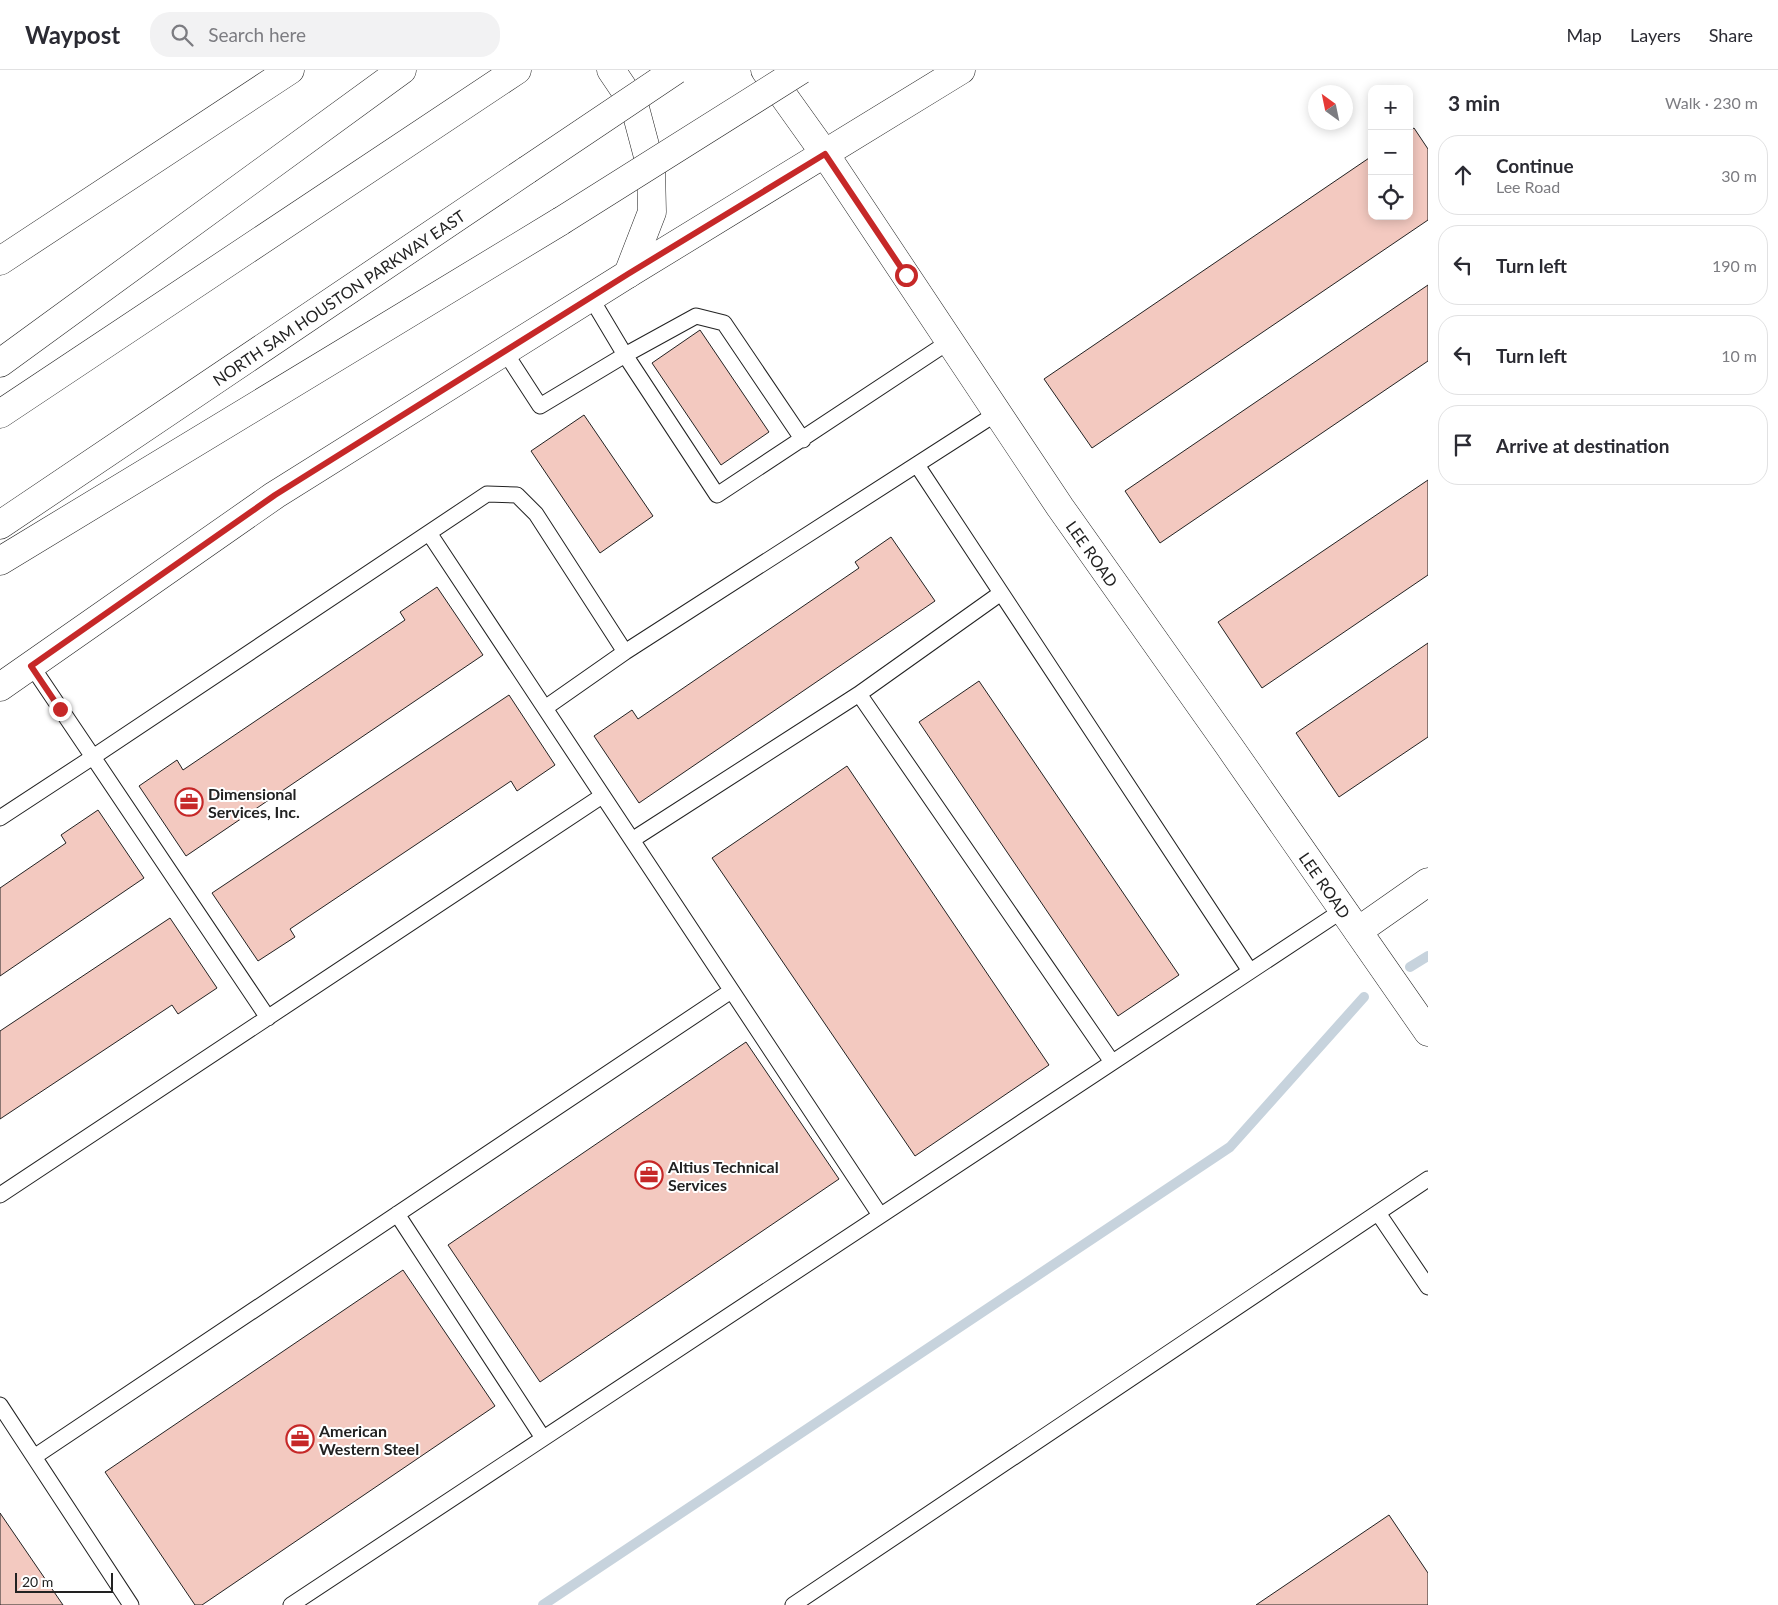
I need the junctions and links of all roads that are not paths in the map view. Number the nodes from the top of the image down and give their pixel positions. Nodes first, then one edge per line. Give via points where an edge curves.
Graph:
1 (402, 70) edge
2 (517, 70) edge
3 (611, 70) edge
4 (676, 70) edge
5 (765, 70) edge
6 (801, 70) edge
7 (961, 70) edge
8 (273, 74) edge
9 (825, 154) junction
10 (0, 260) edge
11 (628, 274) junction
12 (591, 298) junction
13 (950, 340) junction
14 (506, 352) junction
15 (625, 355) junction
16 (0, 363) edge
17 (997, 413) junction
18 (0, 414) edge
19 (803, 440) junction
20 (917, 465) junction
21 (0, 525) edge
22 (429, 533) junction
23 (0, 561) edge
24 (1001, 594) junction
25 (626, 652) junction
26 (31, 666) junction
27 (0, 687) edge
28 (859, 694) junction
29 (544, 708) junction
30 (93, 757) junction
31 (602, 796) junction
32 (0, 818) edge
33 (632, 840) junction
34 (1428, 882) edge
35 (1351, 920) junction
36 (1250, 971) junction
37 (732, 991) junction
38 (268, 1018) junction
39 (1428, 1032) edge
40 (1112, 1062) junction
41 (1428, 1179) edge
42 (0, 1195) edge
43 (1378, 1213) junction
44 (397, 1214) junction
45 (880, 1216) junction
46 (1428, 1287) edge
47 (0, 1405) edge
48 (542, 1438) junction
49 (34, 1457) junction
50 (131, 1605) edge
51 (291, 1605) edge
52 (793, 1605) edge

1 - 16 main road
2 - 18 main road
3 - 11 main road via 634,104 651,168 652,212
4 - 21 main road, NORTH SAM HOUSTON PARKWAY EAST, bridge
5 - 9 main road, LEE ROAD
6 - 23 main road, bridge via 561,221
7 - 9 main road
8 - 10 main road
9 - 11 main road
9 - 13 main road, LEE ROAD
11 - 12 main road
12 - 14 main road
12 - 15 lane
13 - 17 main road, LEE ROAD
13 - 19 lane
14 - 15 lane via 540,406
14 - 26 main road via 275,495
15 - 19 lane via 696,316 724,323
15 - 19 lane via 717,495
17 - 20 lane
17 - 35 main road, LEE ROAD via 1060,508
20 - 24 lane
20 - 25 lane
22 - 25 lane via 487,494 517,495 536,514
22 - 29 lane
22 - 30 lane
24 - 28 lane
24 - 36 lane
25 - 29 lane
26 - 27 main road
26 - 30 lane
28 - 33 lane
28 - 40 lane
29 - 31 lane
30 - 32 lane
30 - 38 lane
31 - 33 lane
31 - 38 lane
33 - 37 lane
34 - 35 main road
35 - 36 lane
35 - 39 main road, LEE ROAD
36 - 40 lane
37 - 44 lane
37 - 45 lane
38 - 42 lane
40 - 45 lane
41 - 43 lane
43 - 46 lane
43 - 52 lane
44 - 48 lane
44 - 49 lane
45 - 48 lane
47 - 49 lane
48 - 51 lane
49 - 50 lane

